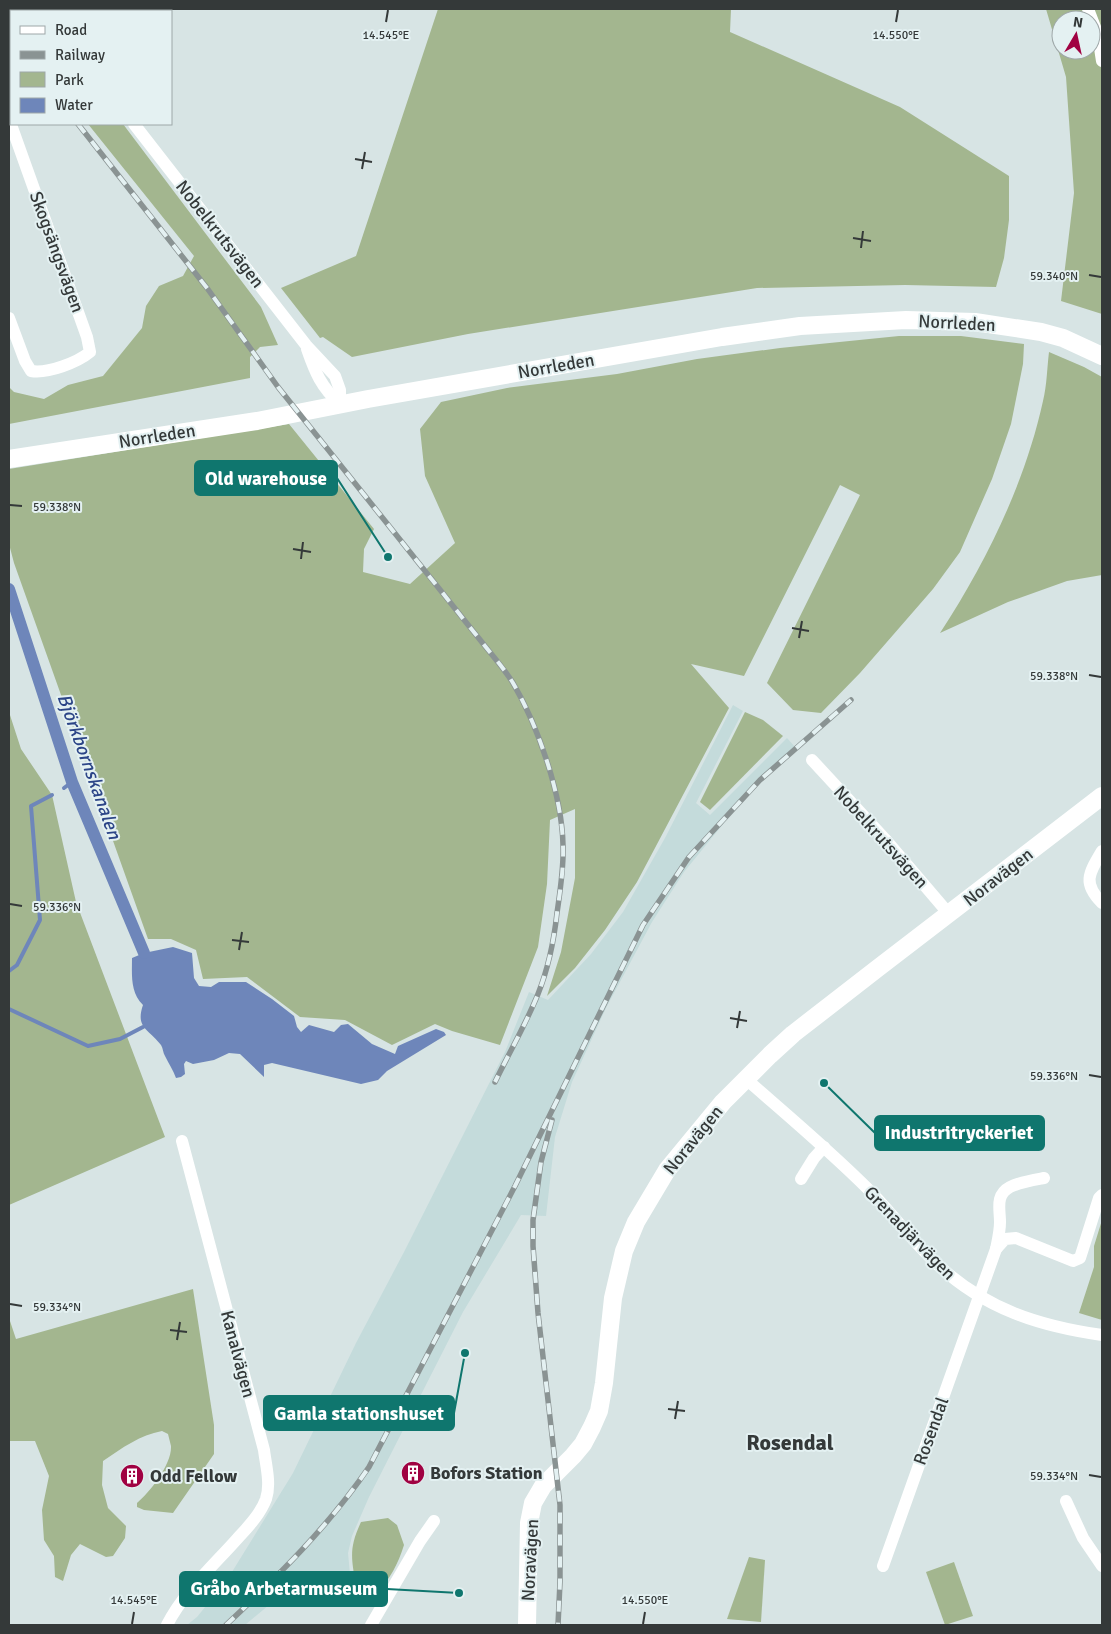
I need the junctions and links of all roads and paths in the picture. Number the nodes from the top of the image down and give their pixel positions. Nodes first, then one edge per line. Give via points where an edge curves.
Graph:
1 (1088, 9) edge
2 (1102, 61) edge
3 (11, 125) edge
4 (135, 125) edge
5 (9, 318) edge
6 (1102, 356) edge
7 (340, 404) junction
8 (9, 459) edge
9 (812, 760) dead end
10 (1101, 800) edge
11 (1102, 851) edge
12 (1102, 903) edge
13 (950, 914) junction
14 (746, 1079) junction
15 (182, 1141) dead end
16 (824, 1147) junction
17 (1044, 1178) dead end
18 (801, 1179) dead end
19 (1102, 1195) edge
20 (996, 1248) junction
21 (979, 1297) junction
22 (1102, 1336) edge
23 (1066, 1501) dead end
24 (434, 1521) dead end
25 (883, 1566) dead end
26 (1102, 1566) edge
27 (167, 1625) edge
28 (371, 1625) edge
29 (527, 1625) edge

1 - 2 street via 1098,35
3 - 5 street, Skogsängsvägen via 90,352 41,373 31,371
4 - 7 street, Nobelkrutsvägen via 306,345 319,380
6 - 7 street, Norrleden via 1063,338 1006,326 944,321 877,321 800,326 722,337
7 - 8 street, Norrleden via 257,421
9 - 13 street, Nobelkrutsvägen
10 - 13 street, Noravägen
11 - 12 street via 1089,881 1092,892
13 - 14 street, Noravägen via 819,1013
14 - 16 street, Grenadjärvägen
14 - 29 street, Noravägen via 680,1153 646,1203 628,1238 613,1298 599,1411 583,1444 543,1486 534,1503 529,1532
15 - 27 street, Kanalvägen via 264,1450 268,1487 260,1512 180,1603
16 - 18 street
16 - 21 street, Grenadjärvägen via 936,1263
17 - 20 street, Rosendal via 1011,1186 1004,1191 998,1207 1000,1235
19 - 20 street via 1080,1258 1072,1261 1016,1238 1006,1239
20 - 21 street, Rosendal
21 - 22 street, Grenadjärvägen via 1025,1318
21 - 25 street, Rosendal
23 - 26 street via 1083,1538
24 - 28 street

